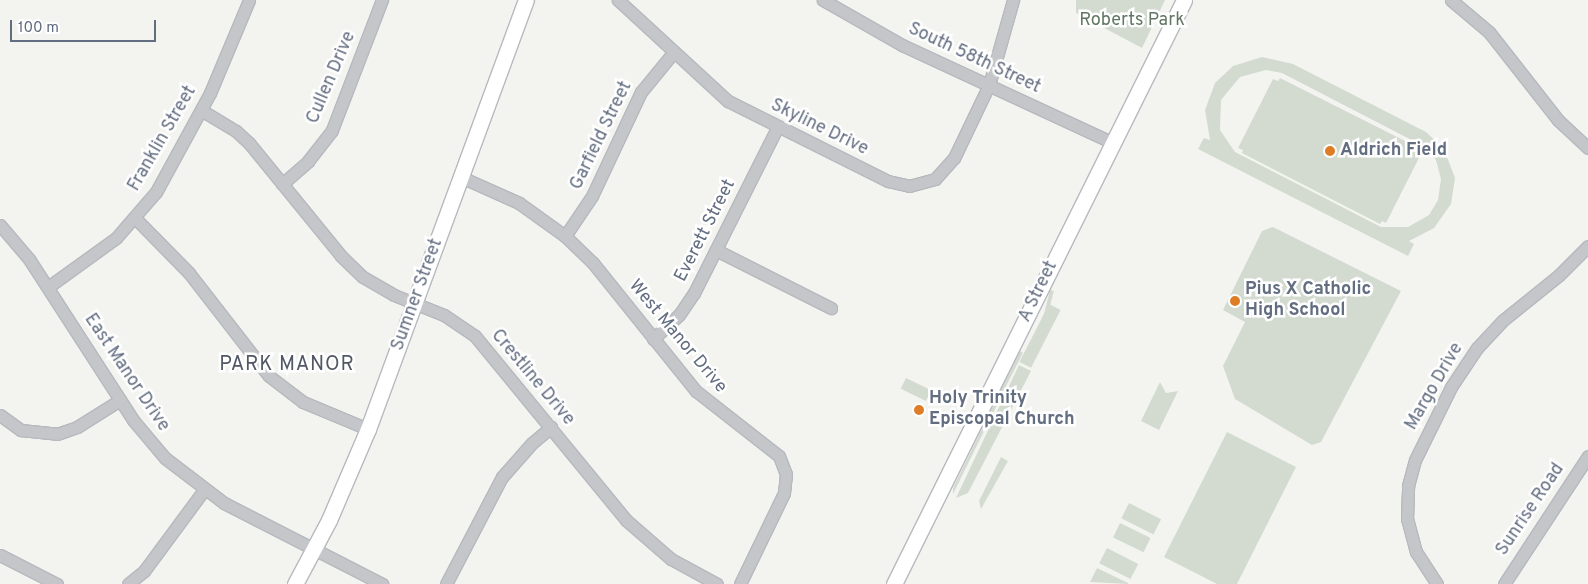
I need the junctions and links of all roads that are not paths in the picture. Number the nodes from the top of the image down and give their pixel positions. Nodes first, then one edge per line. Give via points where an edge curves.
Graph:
1 (249, 0) edge
2 (382, 0) edge
3 (526, 0) edge
4 (618, 0) edge
5 (823, 0) edge
6 (1013, 0) edge
7 (1184, 0) edge
8 (1451, 0) edge
9 (673, 53) junction
10 (988, 85) junction
11 (201, 110) junction
12 (777, 128) junction
13 (1113, 143) junction
14 (1588, 148) edge
15 (461, 177) junction
16 (282, 184) junction
17 (135, 218) junction
18 (0, 225) edge
19 (565, 236) junction
20 (1588, 246) edge
21 (716, 250) junction
22 (48, 287) junction
23 (415, 303) junction
24 (831, 308) dead end
25 (653, 339) junction
26 (120, 400) junction
27 (0, 415) edge
28 (551, 427) junction
29 (368, 429) junction
30 (1588, 456) edge
31 (204, 490) junction
32 (314, 549) junction
33 (0, 555) edge
34 (57, 584) edge
35 (128, 584) edge
36 (296, 584) edge
37 (382, 584) edge
38 (446, 584) edge
39 (717, 584) edge
40 (740, 584) edge
41 (894, 584) edge
42 (1437, 584) edge
43 (1504, 584) edge

1 - 11 street, Franklin Street via 228,55
2 - 16 street, Cullen Drive via 332,130 308,161
3 - 15 main road, Sumner Street
4 - 9 street, Skyline Drive
5 - 10 street, South 58th Street via 902,45
6 - 10 street, Skyline Drive
7 - 13 main road, A Street
8 - 14 street via 1490,32 1558,120
9 - 12 street, Skyline Drive via 728,101
9 - 19 street, Garfield Street via 641,92 592,196
10 - 12 street, Skyline Drive via 950,164 935,179 918,186 888,181
10 - 13 street, South 58th Street
11 - 16 street, Crestline Drive via 236,131
11 - 17 street, Franklin Street via 171,169
12 - 21 street, Everett Street
13 - 41 main road, A Street
15 - 19 street, West Manor Drive via 519,203
15 - 23 main road, Sumner Street
16 - 23 street, Crestline Drive via 356,271 378,287
17 - 22 street, Franklin Street via 97,254
17 - 29 street via 189,273 269,376 304,402
18 - 22 street, East Manor Drive
19 - 25 street, West Manor Drive via 592,263
20 - 42 street, Margo Drive via 1559,275 1502,321 1477,348 1451,387 1414,460 1408,486 1407,519 1416,552
21 - 24 street
21 - 25 street, Everett Street via 685,308
22 - 26 street, East Manor Drive
23 - 28 street, Crestline Drive via 444,315 475,336
23 - 29 main road, Sumner Street
25 - 40 street, West Manor Drive via 700,396 725,417 774,449 784,465 784,493
26 - 27 street via 77,427 57,434 32,434
26 - 31 street, East Manor Drive via 164,458
28 - 38 street via 502,477
28 - 39 street, Crestline Drive via 632,526 671,559
29 - 32 main road, Sumner Street
30 - 43 street, Sunrise Road
31 - 32 street, East Manor Drive
31 - 35 street via 144,571
32 - 36 main road, Sumner Street
32 - 37 street, East Manor Drive
33 - 34 street

